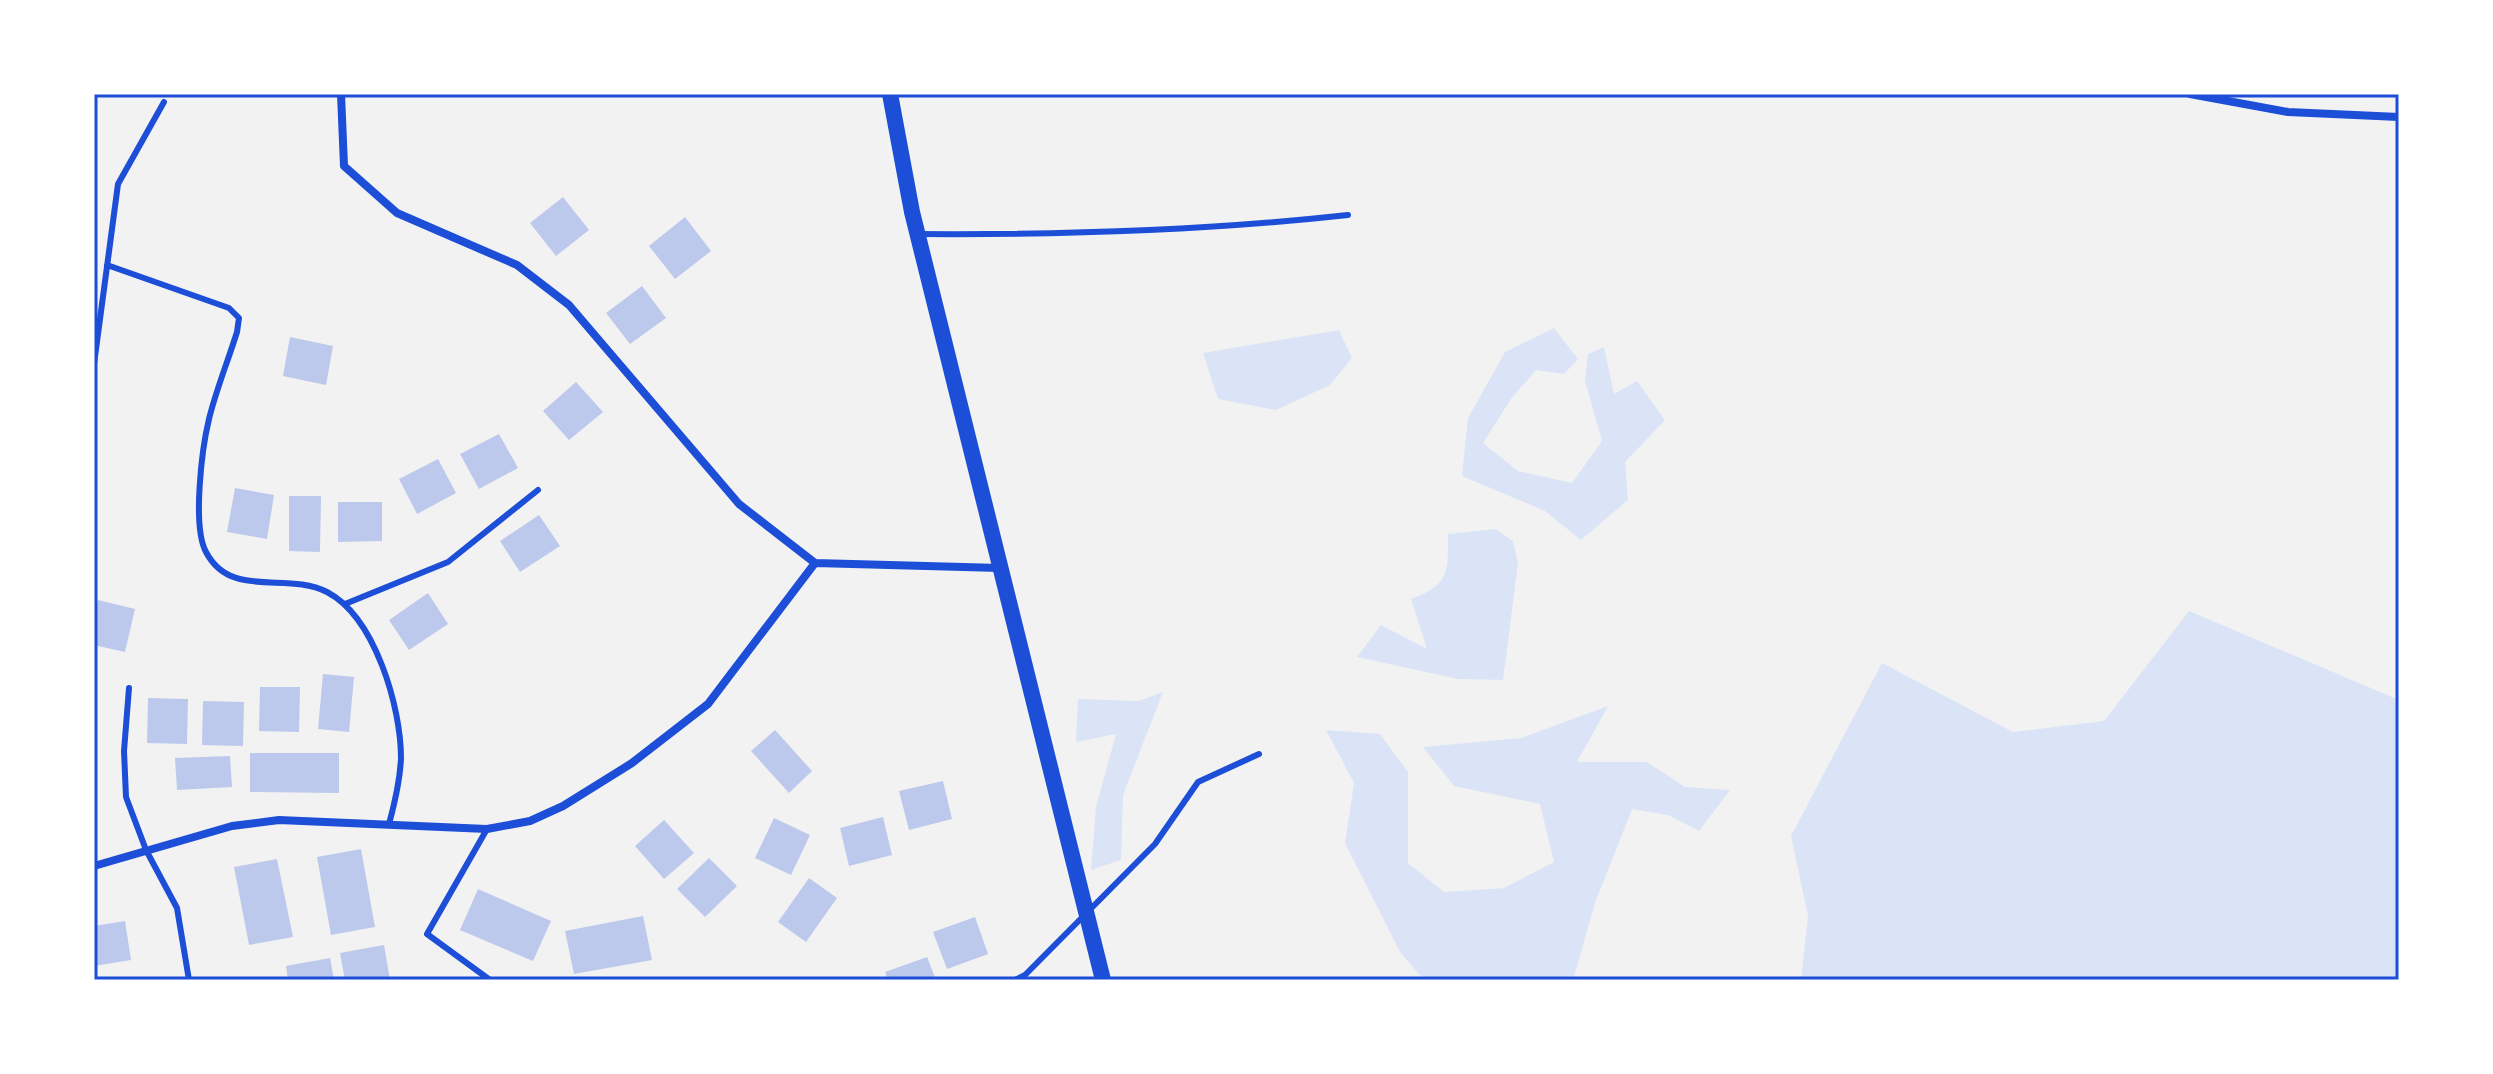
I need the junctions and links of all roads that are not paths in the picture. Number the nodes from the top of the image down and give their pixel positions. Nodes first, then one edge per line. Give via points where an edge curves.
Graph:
1 (341, 94) edge
2 (890, 94) edge
3 (2190, 94) edge
4 (164, 102) dead end
5 (2399, 117) edge
6 (1348, 215) dead end
7 (918, 234) junction
8 (107, 265) junction
9 (94, 364) edge
10 (538, 490) dead end
11 (815, 563) junction
12 (1001, 568) junction
13 (345, 604) junction
14 (129, 688) dead end
15 (1259, 754) dead end
16 (389, 824) junction
17 (487, 829) junction
18 (146, 850) junction
19 (94, 866) edge
20 (1086, 912) junction
21 (189, 980) edge
22 (490, 980) edge
23 (1015, 980) edge
24 (1103, 980) edge

1 - 11 street via 344,166 397,213 517,265 569,305 739,504
2 - 7 main road
3 - 5 street via 2288,112
4 - 8 lane via 118,184
6 - 7 lane via 1083,235
7 - 12 main road
8 - 9 lane
8 - 13 lane via 229,308 239,318 208,420 202,473 200,537 214,564 230,577 311,586
10 - 13 lane via 448,562
11 - 12 street
11 - 17 street via 708,704 632,763 563,806 530,821
12 - 20 main road
13 - 16 lane via 373,645 397,723 399,789
14 - 18 lane via 126,797
15 - 20 lane via 1198,782 1155,844
16 - 17 street
16 - 18 street via 279,820 232,826
17 - 22 lane via 427,934
18 - 19 street
18 - 21 lane via 177,908
20 - 23 lane
20 - 24 main road

